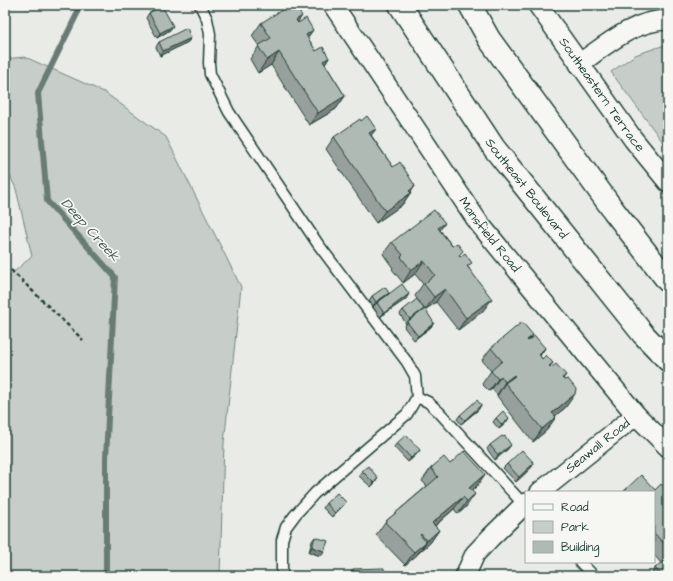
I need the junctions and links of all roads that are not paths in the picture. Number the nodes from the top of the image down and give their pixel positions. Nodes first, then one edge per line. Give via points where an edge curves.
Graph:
1 (200, 5) edge
2 (333, 5) edge
3 (400, 5) edge
4 (470, 5) edge
5 (538, 5) edge
6 (668, 20) edge
7 (579, 64) junction
8 (668, 182) edge
9 (668, 281) edge
10 (668, 360) edge
11 (417, 397) junction
12 (636, 415) junction
13 (668, 447) edge
14 (541, 491) edge
15 (525, 505) edge
16 (581, 563) edge
17 (282, 576) edge
18 (465, 576) edge
19 (594, 576) edge

1 - 11 lane via 207,19 210,34 210,74 229,112 318,244 408,362 415,376
2 - 12 street, Mansfield Road via 478,222
3 - 10 main road, Southeast Boulevard via 494,148 638,328
4 - 9 main road via 490,39 614,211
5 - 7 street, Southeastern Terrace
6 - 7 street via 645,24 622,34
7 - 8 street, Southeastern Terrace via 633,139
11 - 15 lane via 428,402 439,412
11 - 17 lane via 407,414 315,493 295,515 286,527 282,540
12 - 13 street, Mansfield Road
12 - 14 street, Seawall Road
15 - 18 street via 475,554
16 - 19 lane

